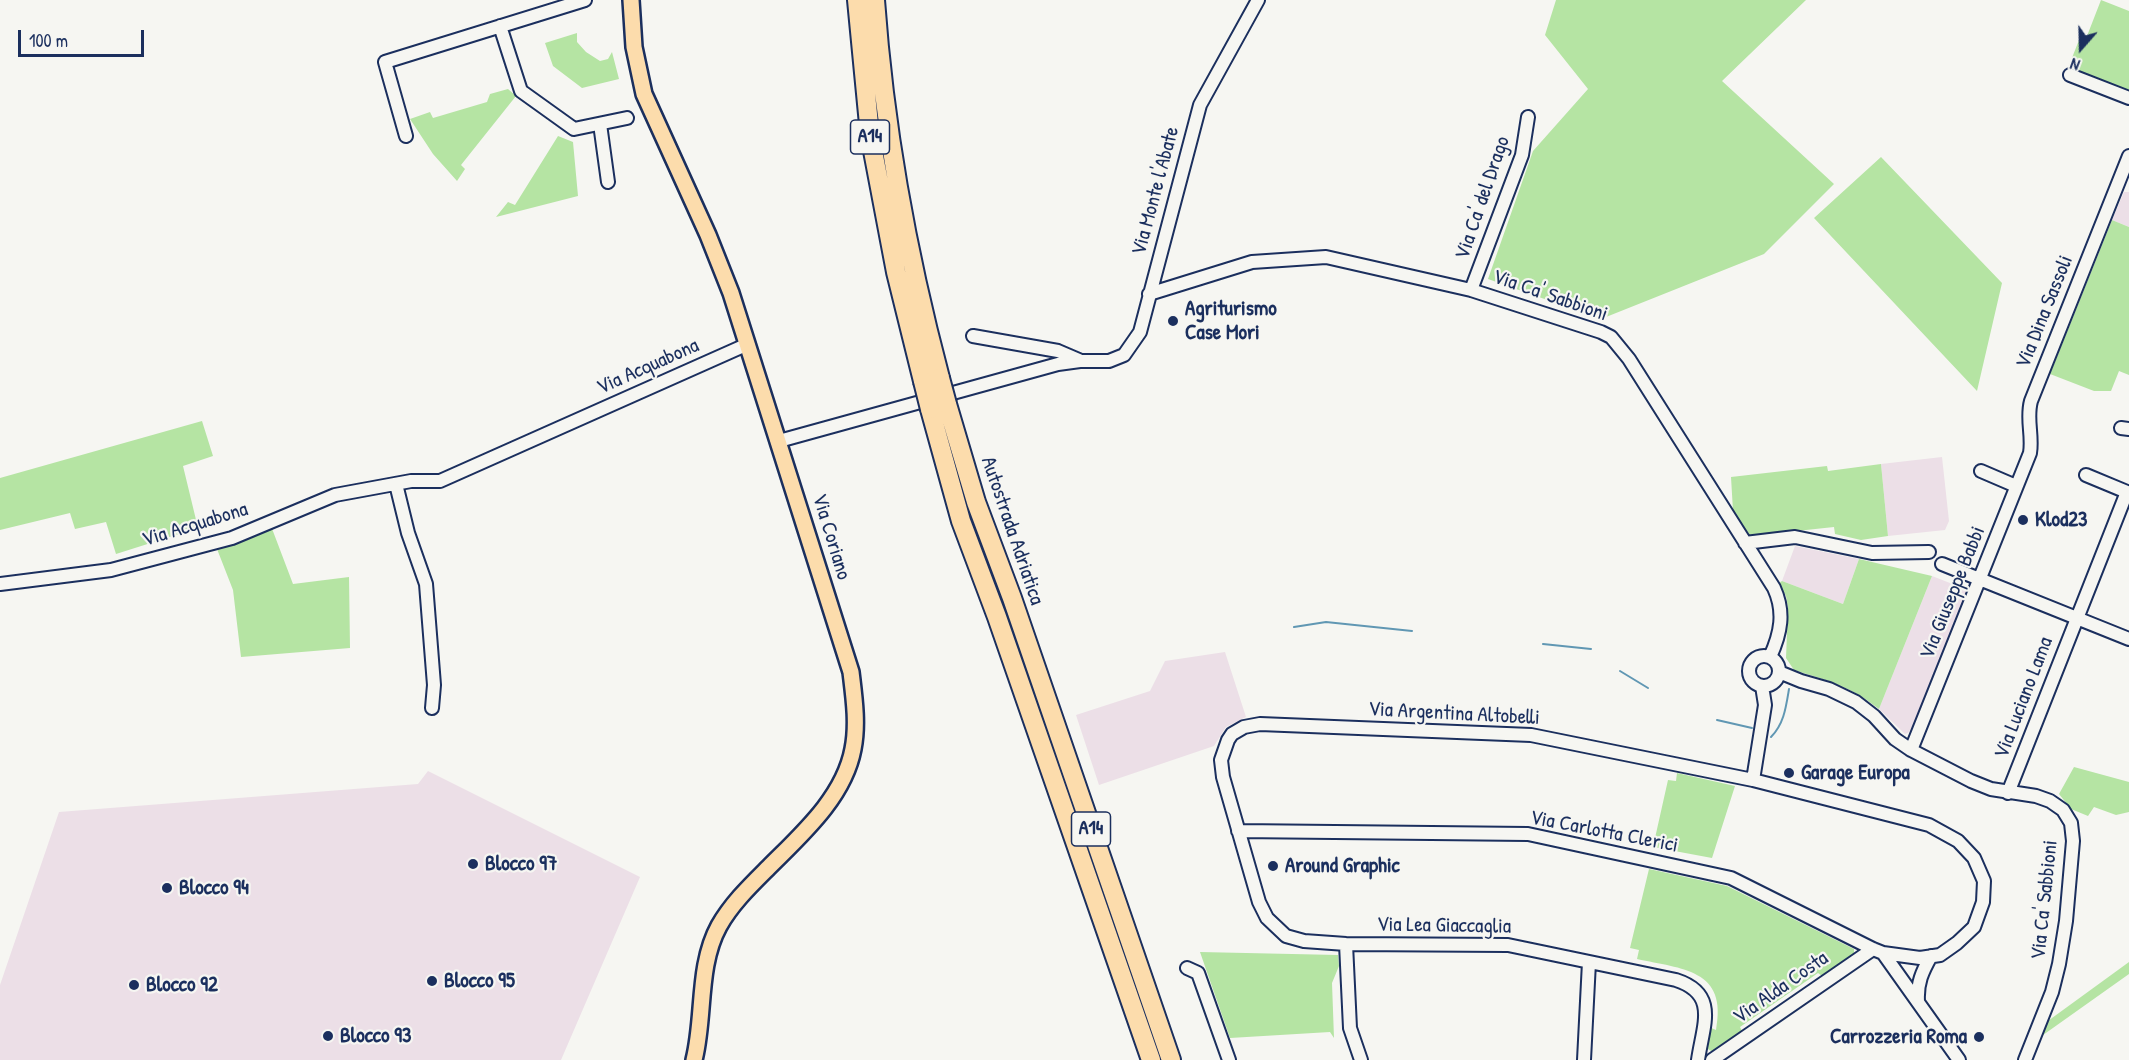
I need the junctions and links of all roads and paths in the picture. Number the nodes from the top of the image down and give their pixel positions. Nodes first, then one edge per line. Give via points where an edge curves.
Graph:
1 (585, 0) edge
2 (631, 0) edge
3 (857, 0) edge
4 (875, 0) edge
5 (1258, 0) edge
6 (500, 26) junction
7 (2070, 75) dead end
8 (2129, 98) edge
9 (1528, 117) dead end
10 (627, 118) dead end
11 (600, 124) junction
12 (406, 136) dead end
13 (2129, 156) edge
14 (2124, 180) edge
15 (608, 182) dead end
16 (1471, 290) junction
17 (1149, 294) junction
18 (973, 336) dead end
19 (748, 344) junction
20 (1080, 361) junction
21 (931, 380) junction
22 (938, 406) junction
23 (779, 441) junction
24 (1981, 471) dead end
25 (2086, 475) dead end
26 (396, 484) junction
27 (2016, 486) junction
28 (2128, 490) edge
29 (1745, 543) junction
30 (1929, 552) dead end
31 (1942, 564) dead end
32 (1979, 579) junction
33 (0, 584) edge
34 (2076, 618) junction
35 (2129, 639) edge
36 (1770, 657) junction
37 (1779, 672) junction
38 (1762, 686) junction
39 (432, 708) dead end
40 (1911, 750) junction
41 (1223, 777) joint
42 (1754, 780) junction
43 (2008, 793) junction
44 (1238, 831) junction
45 (1346, 944) junction
46 (1878, 951) junction
47 (1931, 956) junction
48 (1589, 962) junction
49 (1187, 968) dead end
50 (1918, 1003) junction
51 (694, 1060) edge
52 (1151, 1060) edge
53 (1171, 1060) edge
54 (1229, 1060) edge
55 (1361, 1060) edge
56 (1584, 1060) edge
57 (1698, 1060) edge
58 (1712, 1060) edge
59 (1959, 1060) edge
60 (2025, 1060) edge

1 - 6 street
2 - 19 main road, Via Coriano via 634,47 644,94 708,235
3 - 21 highway, Autostrada Adriatica / A14 via 870,135 896,272
4 - 21 highway, Autostrada Adriatica / A14 via 897,181 924,317
5 - 17 street, Via Monte l'Abate via 1200,105
6 - 11 street via 521,91 574,129
6 - 12 street via 385,62
7 - 8 street
9 - 16 street, Via Ca' del Drago via 1522,155
10 - 11 street
11 - 15 street
13 - 14 street, Via Dina Sassoli
14 - 27 street, Via Dina Sassoli via 2031,401 2028,411 2032,442
16 - 17 street, Via Ca' Sabbioni via 1326,257 1252,262
16 - 29 street, Via Ca' Sabbioni via 1611,338 1629,359
17 - 20 street, Via Monte l'Abate via 1140,332 1124,356 1109,361
18 - 20 street, Via Monte l'Abate via 1058,351
19 - 23 main road, Via Coriano
19 - 26 street, Via Acquabona via 440,481
20 - 23 street, Via Monte l'Abate
21 - 22 highway, Autostrada Adriatica / A14, bridge
22 - 52 highway, Autostrada Adriatica / A14 via 961,521
22 - 53 highway, Autostrada Adriatica / A14 via 1012,598
23 - 51 main road, Via Coriano via 851,672 856,720 854,749 846,773 830,799 803,833 738,899 719,926 707,959
24 - 27 street
25 - 28 street, Via Luciano Lama
26 - 33 street, Via Acquabona via 335,495 232,538 111,570
26 - 39 street via 426,584 434,685
27 - 32 street, Via Giuseppe Babbi
28 - 34 street, Via Luciano Lama
29 - 30 street via 1795,537 1872,554
29 - 36 street, Via Ca' Sabbioni via 1779,599 1782,618
31 - 32 street, Via Luciano Lama
32 - 34 street, Via Luciano Lama
32 - 40 street, Via Giuseppe Babbi
34 - 35 street, Via Luciano Lama
34 - 43 street, Via Luciano Lama
36 - 37 street
36 - 38 street via 1755,658 1749,667 1750,677
37 - 38 street via 1776,681
37 - 40 street, Via Ca' Sabbioni via 1856,702
38 - 42 street via 1765,705
40 - 43 street, Via Ca' Sabbioni via 1971,781
41 - 42 street, Via Argentina Altobelli via 1222,754 1232,734 1260,724 1531,735
41 - 44 street, Via Lea Giaccaglia
42 - 47 street, Via Argentina Altobelli via 1929,825 1958,841 1974,858 1984,881 1983,902 1974,927 1940,955
43 - 60 street, Via Ca' Sabbioni via 2036,796 2063,810 2071,823 2073,841 2059,964
44 - 45 street, Via Lea Giaccaglia via 1267,918 1286,936
44 - 46 street, Via Carlotta Clerici via 1528,834 1731,878
45 - 48 street, Via Lea Giaccaglia via 1508,945
45 - 55 street via 1350,1028
46 - 47 street, Via Argentina Altobelli via 1920,958
46 - 50 street, Via Carlotta Clerici
46 - 58 street, Via Alda Costa
47 - 50 street via 1920,978
48 - 56 street
48 - 57 street, Via Lea Giaccaglia via 1676,980 1699,992 1705,1012
49 - 54 street via 1198,973
50 - 59 street, Via Carlotta Clerici

